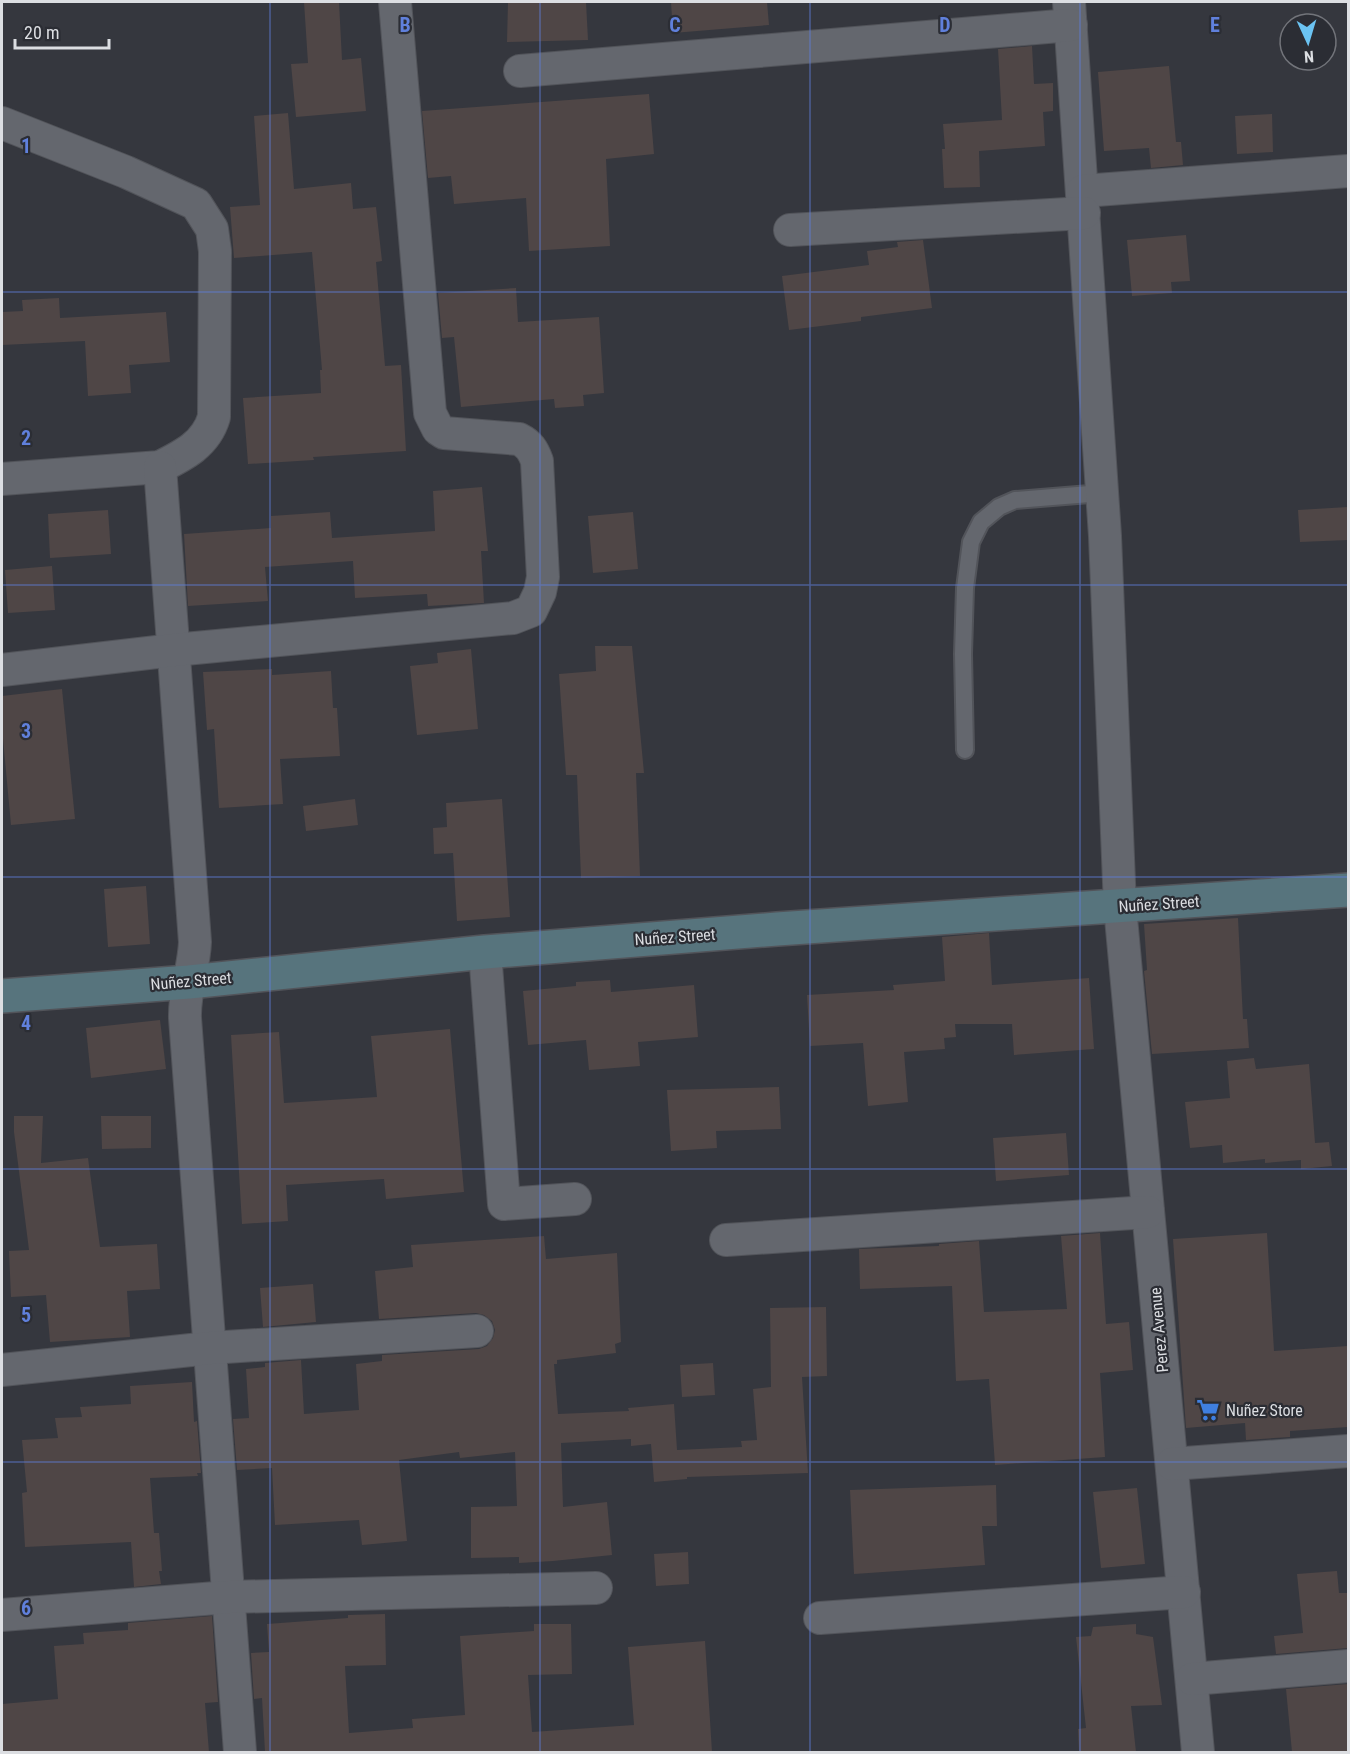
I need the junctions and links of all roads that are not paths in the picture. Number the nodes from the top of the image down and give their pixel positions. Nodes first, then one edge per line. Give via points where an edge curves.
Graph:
1 (394, 2) edge
2 (1070, 13) edge
3 (520, 71) dead end
4 (2, 123) edge
5 (1348, 171) edge
6 (1083, 202) junction
7 (790, 230) dead end
8 (160, 467) junction
9 (2, 479) edge
10 (1102, 493) junction
11 (174, 650) junction
12 (2, 670) edge
13 (965, 750) dead end
14 (1348, 890) edge
15 (1120, 907) junction
16 (485, 952) junction
17 (189, 982) junction
18 (2, 996) edge
19 (575, 1199) dead end
20 (1148, 1212) junction
21 (726, 1240) dead end
22 (477, 1331) dead end
23 (210, 1348) junction
24 (2, 1370) edge
25 (1348, 1451) edge
26 (1172, 1464) junction
27 (596, 1588) dead end
28 (1184, 1592) junction
29 (229, 1597) junction
30 (2, 1615) edge
31 (820, 1618) dead end
32 (1348, 1666) edge
33 (1192, 1679) junction
34 (240, 1752) edge
35 (1198, 1752) edge

1 - 11 street via 430,413 444,433 519,439 534,453 543,577 540,592 531,611 513,618
2 - 3 street
2 - 6 street, Perez Avenue
4 - 8 street via 196,204 212,229 214,417 200,442
5 - 6 street
6 - 7 street
6 - 10 street, Perez Avenue
8 - 9 street
8 - 11 street
10 - 13 lane via 1015,500 981,522 971,542 965,588
10 - 15 street, Perez Avenue
11 - 12 street
11 - 17 street via 195,942
14 - 15 street, Nuñez Street
15 - 16 street, Nuñez Street
15 - 20 street, Perez Avenue
16 - 17 street, Nuñez Street
16 - 19 street via 504,1204
17 - 18 street, Nuñez Street
17 - 23 street via 185,1018
20 - 21 street
20 - 26 street, Perez Avenue
22 - 23 street
23 - 24 street
23 - 29 street
25 - 26 street
26 - 28 street, Perez Avenue
27 - 29 street
28 - 31 street
28 - 33 street, Perez Avenue
29 - 30 street
29 - 34 street
32 - 33 street
33 - 35 street, Perez Avenue

